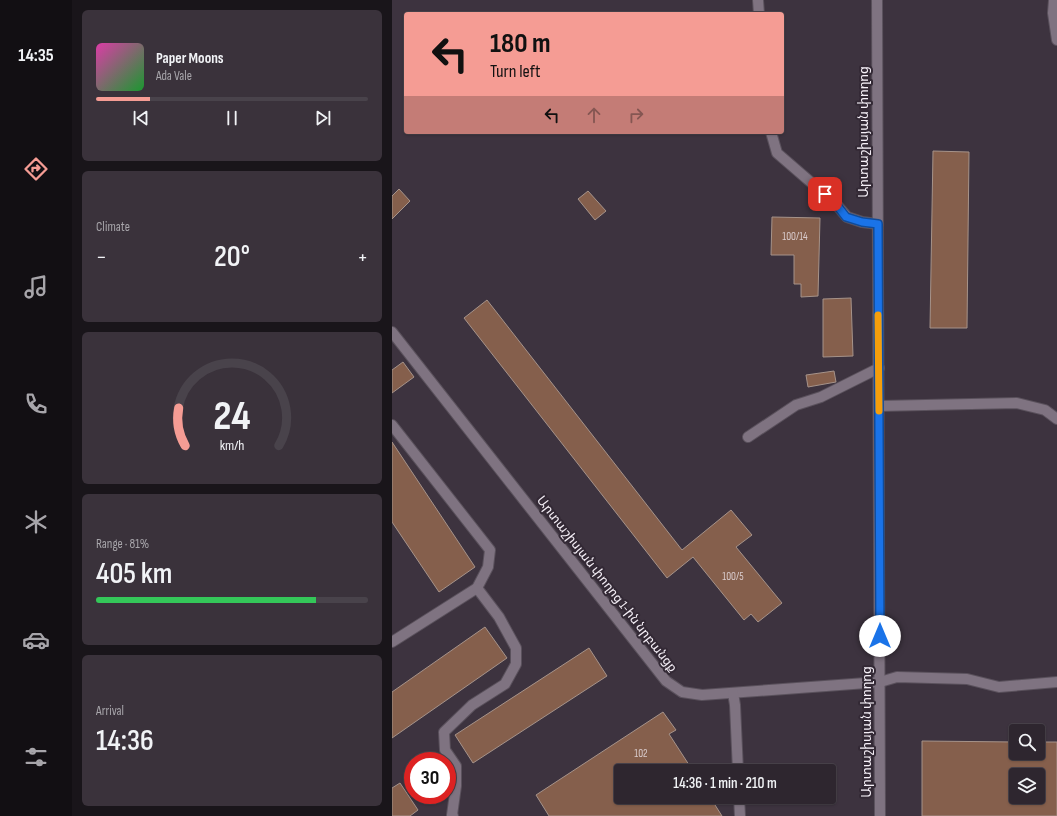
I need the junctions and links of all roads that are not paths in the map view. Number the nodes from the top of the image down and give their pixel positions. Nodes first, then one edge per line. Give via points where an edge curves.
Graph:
1 (758, 0) edge
2 (877, 0) edge
3 (1054, 0) edge
4 (758, 12) edge
5 (1057, 40) edge
6 (772, 134) edge
7 (878, 224) junction
8 (392, 332) edge
9 (878, 368) junction
10 (879, 406) junction
11 (1057, 419) edge
12 (392, 425) edge
13 (748, 437) dead end
14 (477, 588) junction
15 (392, 642) edge
16 (880, 682) junction
17 (1057, 682) edge
18 (733, 693) junction
19 (738, 764) edge
20 (739, 804) edge
21 (451, 816) edge
22 (740, 816) edge
23 (880, 816) edge

1 - 4 street
2 - 7 street, Արտաշիսյան փողոց
3 - 5 street
6 - 7 street via 777,153 836,204 846,217
7 - 9 street, Արտաշիսյան փողոց
8 - 18 street, Արտաշիսյան փողոց 1-ին նրբանցք via 666,681 682,692 702,695
9 - 10 street, Արտաշիսյան փողոց
9 - 13 street via 821,397 796,405
10 - 11 street via 1018,403 1045,410
10 - 16 street, Արտաշիսյան փողոց
12 - 14 street via 490,550 488,567
14 - 15 street
14 - 21 street via 499,617 516,648 516,664 505,684 472,705 444,732 445,750 456,766
16 - 17 street, Արտաշիսյան փողոց 1-ին նրբանցք via 897,677 966,679 999,687
16 - 18 street, Արտաշիսյան փողոց 1-ին նրբանցք
16 - 23 street, Արտաշիսյան փողոց
18 - 19 street
20 - 22 street

